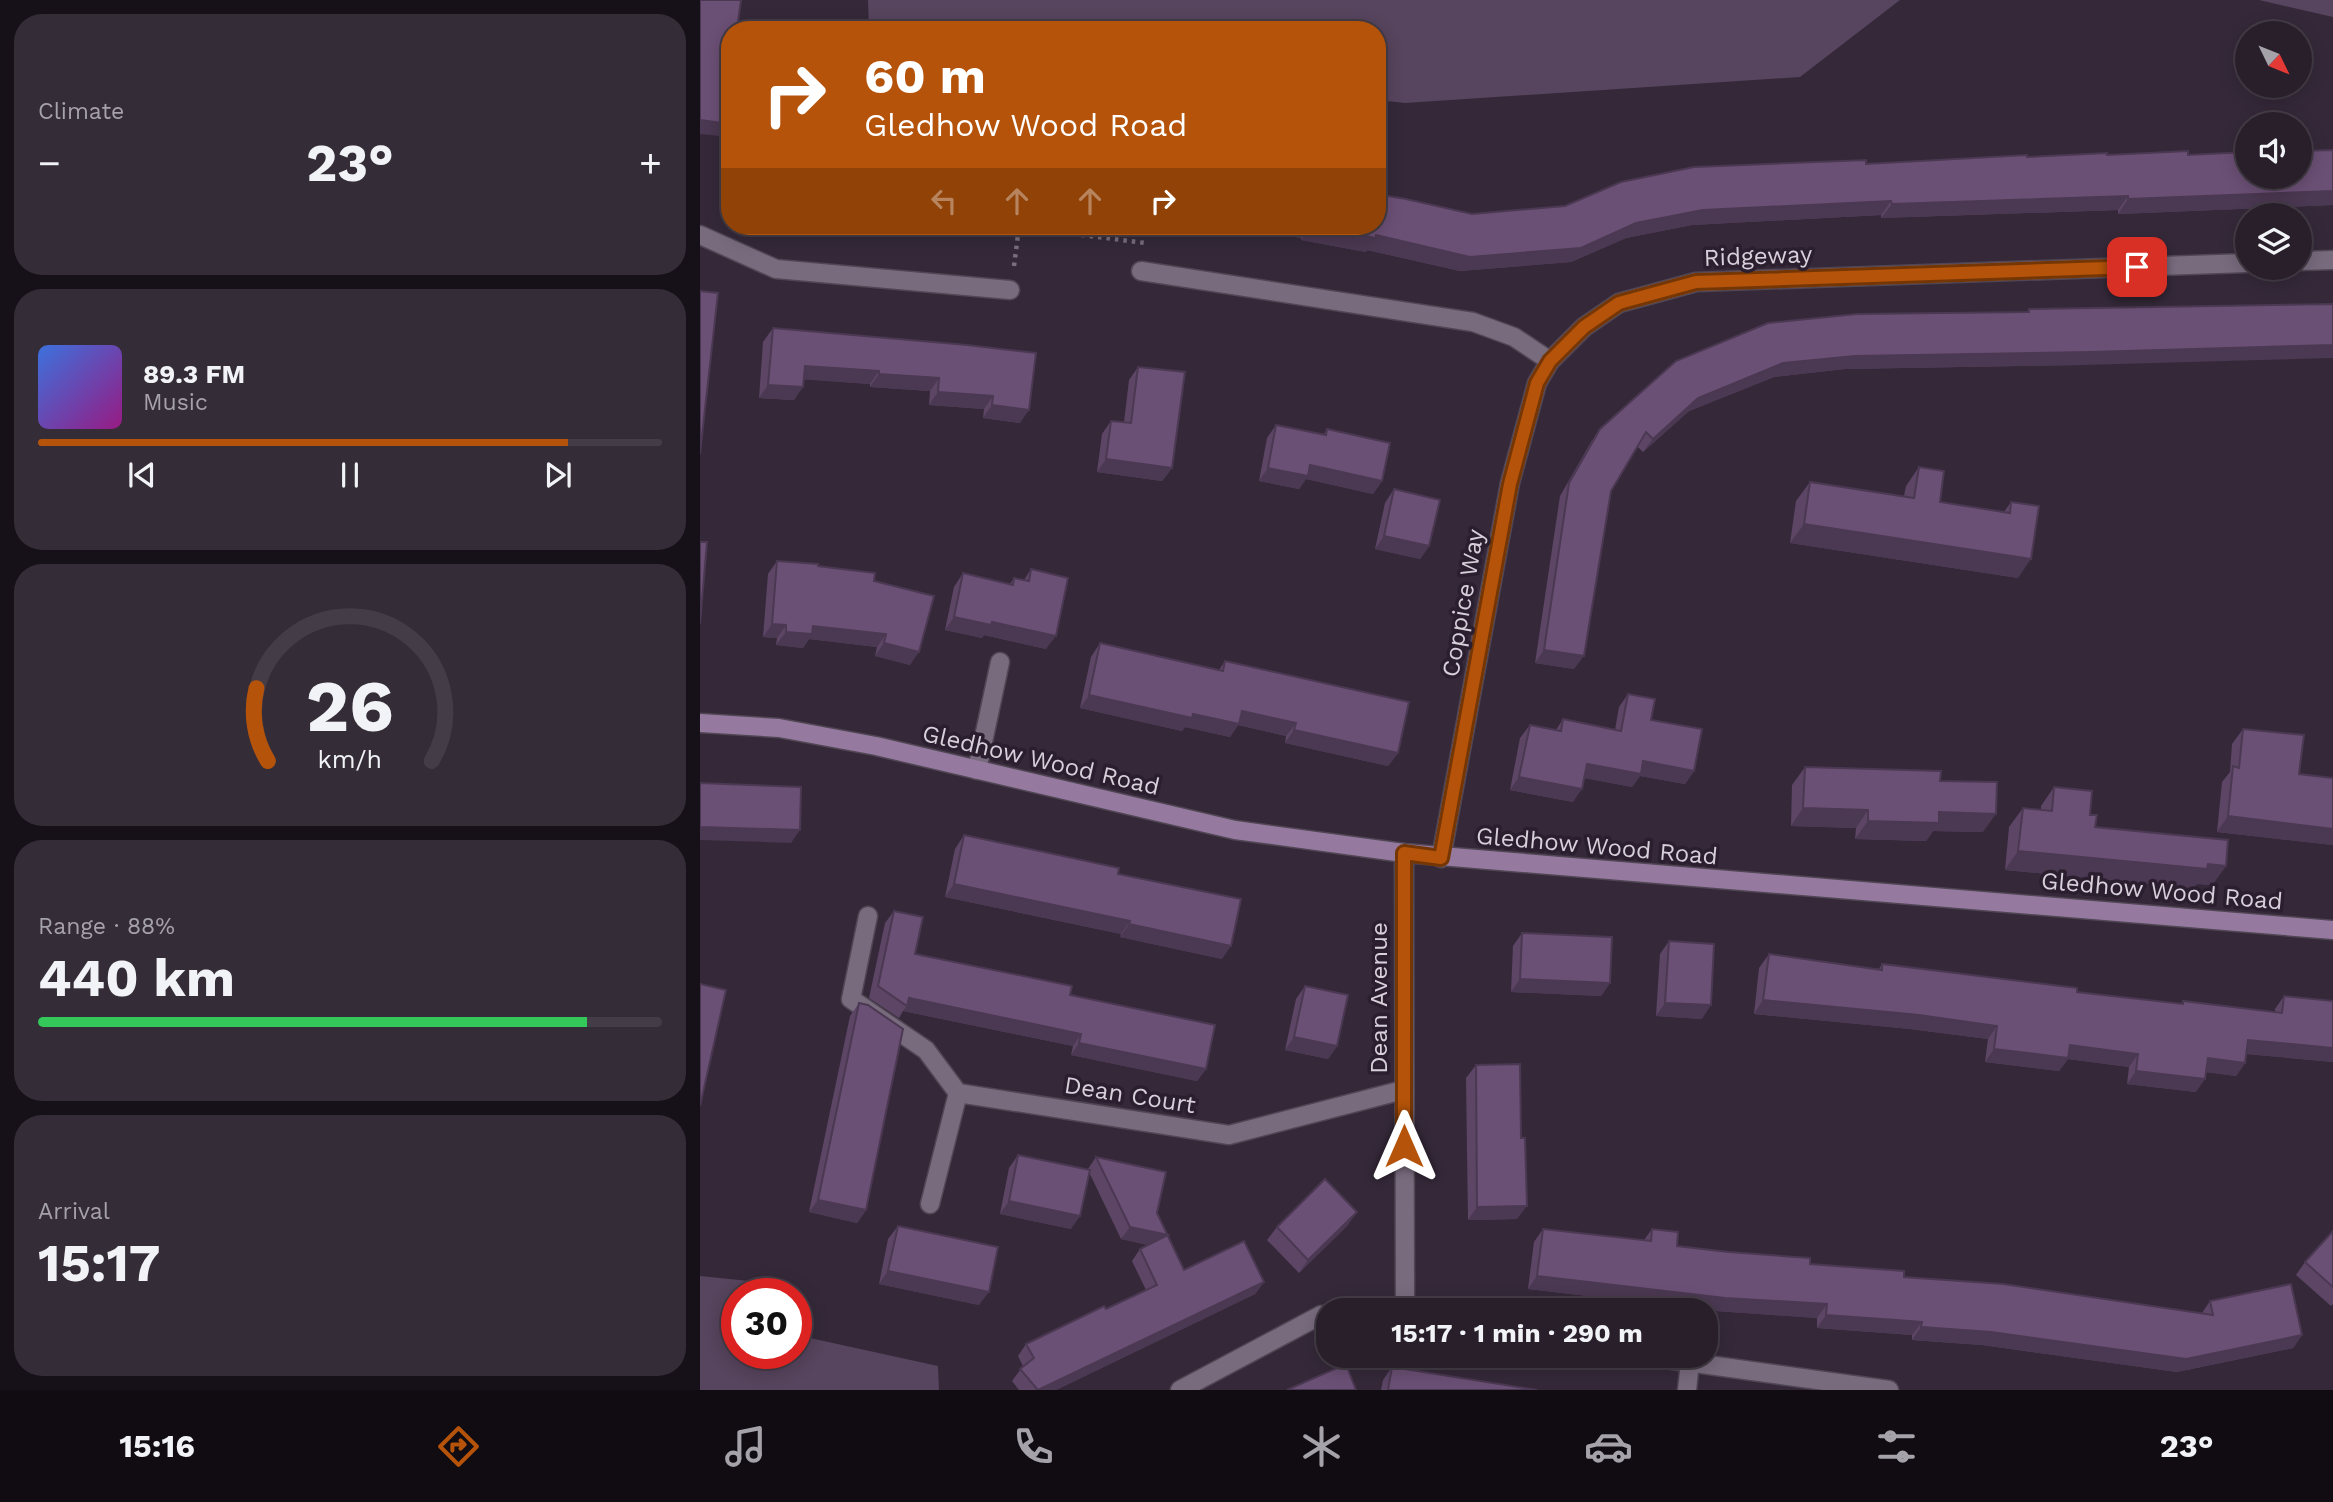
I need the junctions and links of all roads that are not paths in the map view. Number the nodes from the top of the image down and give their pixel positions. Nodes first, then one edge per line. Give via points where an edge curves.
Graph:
1 (700, 235) edge
2 (2333, 260) edge
3 (2312, 261) edge
4 (2235, 263) edge
5 (1141, 271) road end
6 (1010, 290) road end
7 (1550, 361) junction
8 (1000, 662) dead end
9 (700, 723) edge
10 (977, 770) junction
11 (1404, 853) junction
12 (1441, 858) junction
13 (868, 916) dead end
14 (2333, 930) edge
15 (1404, 1090) junction
16 (958, 1093) junction
17 (930, 1204) dead end
18 (1405, 1298) edge
19 (1316, 1318) edge
20 (1718, 1366) edge
21 (1689, 1368) edge
22 (1180, 1390) edge
23 (1687, 1390) edge
24 (1889, 1390) edge

1 - 6 street via 775,269
2 - 3 street
4 - 7 street, Ridgeway via 1696,282 1619,303 1584,327
5 - 7 street via 1473,322 1514,337
7 - 12 street, Coppice Way via 1537,383 1510,484
8 - 10 street
9 - 10 street, Gledhow Wood Road via 779,728
10 - 11 street, Gledhow Wood Road via 1235,830
11 - 12 street, Gledhow Wood Road
11 - 15 street, Dean Avenue
12 - 14 street, Gledhow Wood Road
13 - 16 street via 851,999 926,1050
15 - 16 street, Dean Court via 1229,1135
15 - 18 street, Dean Avenue
16 - 17 street
19 - 22 street
20 - 24 street
21 - 23 street

